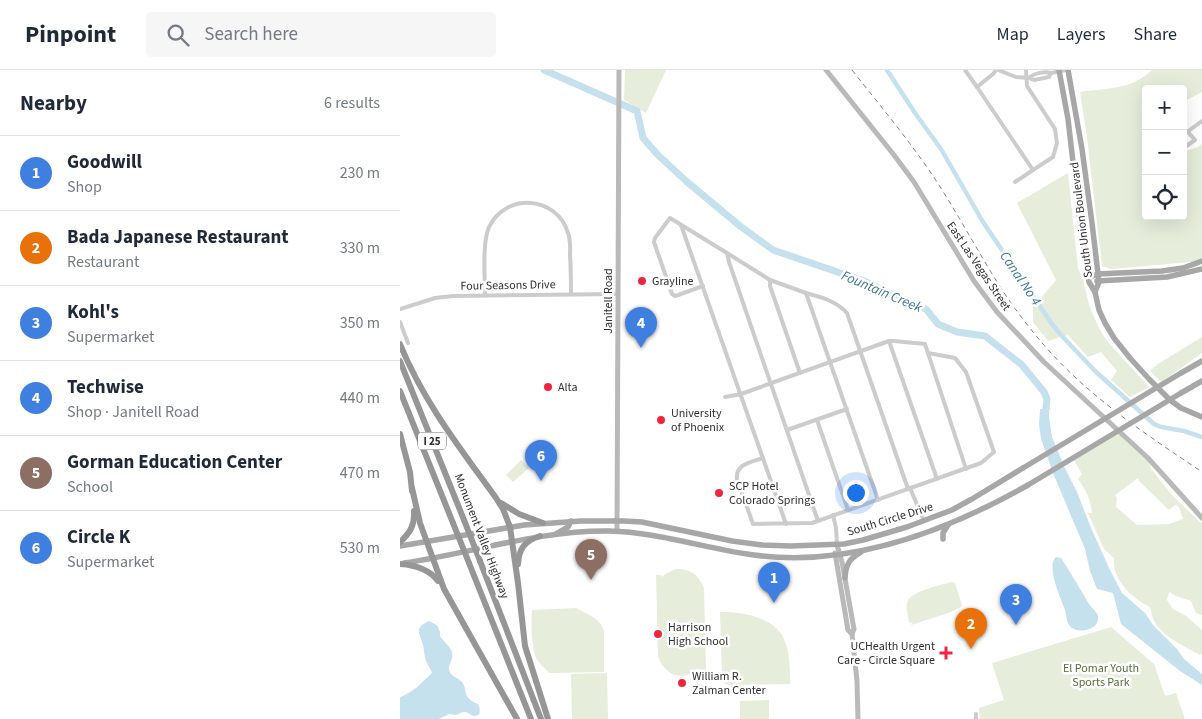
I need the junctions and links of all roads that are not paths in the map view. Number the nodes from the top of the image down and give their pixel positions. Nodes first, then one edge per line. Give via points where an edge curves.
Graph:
1 (826, 70) edge
2 (966, 70) edge
3 (997, 70) edge
4 (1026, 70) edge
5 (1067, 70) edge
6 (1059, 71) edge
7 (619, 72) edge
8 (1028, 78) junction
9 (977, 87) junction
10 (1202, 121) edge
11 (1188, 132) joint
12 (1187, 146) edge
13 (1033, 170) junction
14 (1015, 182) dead end
15 (681, 225) junction
16 (728, 252) junction
17 (1202, 262) edge
18 (1202, 269) edge
19 (1098, 274) junction
20 (1088, 278) junction
21 (770, 280) junction
22 (1099, 282) junction
23 (703, 286) junction
24 (1095, 292) junction
25 (806, 293) junction
26 (571, 294) junction
27 (618, 294) junction
28 (486, 295) junction
29 (400, 309) edge
30 (400, 322) edge
31 (889, 341) junction
32 (408, 343) dead end
33 (400, 344) edge
34 (860, 352) junction
35 (928, 353) junction
36 (400, 361) edge
37 (1202, 361) edge
38 (830, 362) junction
39 (800, 373) junction
40 (1202, 381) edge
41 (771, 384) junction
42 (400, 391) edge
43 (741, 394) junction
44 (725, 397) dead end
45 (847, 409) junction
46 (1202, 417) edge
47 (817, 420) junction
48 (787, 430) junction
49 (400, 434) edge
50 (763, 458) junction
51 (966, 469) junction
52 (937, 479) junction
53 (412, 488) junction
54 (909, 488) junction
55 (878, 500) junction
56 (498, 501) junction
57 (848, 510) junction
58 (833, 515) junction
59 (1202, 518) edge
60 (818, 520) junction
61 (571, 521) junction
62 (617, 521) junction
63 (924, 521) junction
64 (952, 522) junction
65 (544, 523) junction
66 (786, 524) junction
67 (510, 527) junction
68 (617, 531) junction
69 (926, 532) junction
70 (554, 535) junction
71 (540, 536) junction
72 (427, 542) junction
73 (512, 542) junction
74 (400, 544) edge
75 (837, 545) junction
76 (863, 550) junction
77 (837, 554) junction
78 (432, 558) junction
79 (400, 564) edge
80 (845, 578) junction
81 (518, 583) junction
82 (444, 589) junction
83 (852, 634) junction
84 (517, 719) edge
85 (531, 719) edge
86 (541, 719) edge
87 (548, 719) edge
88 (858, 719) edge

1 - 59 street, East Las Vegas Street via 914,182 996,312 1044,362 1148,458
2 - 9 street
3 - 8 street
3 - 9 street
4 - 8 street
5 - 6 street
5 - 19 main road, South Union Boulevard via 1082,149
6 - 8 street via 1049,77
6 - 20 main road, South Union Boulevard
7 - 27 street, Janitell Road
8 - 13 street via 1027,86 1055,129 1057,143 1053,157
9 - 13 street
10 - 11 street
11 - 12 street via 1195,140
13 - 14 street
15 - 16 street
15 - 23 street
15 - 23 street via 670,218 654,240 672,294 678,296
16 - 21 street
16 - 41 street
17 - 19 main road via 1162,271
18 - 22 main road via 1167,278
19 - 20 main road
19 - 22 main road, South Union Boulevard
20 - 22 main road
20 - 24 main road, South Union Boulevard
21 - 25 street
21 - 39 street
22 - 24 main road, South Union Boulevard
23 - 43 street
24 - 46 main road via 1105,323 1130,358 1170,400
25 - 34 street via 830,300 847,313
25 - 38 street
26 - 27 street, Four Seasons Drive
26 - 28 street, Four Seasons Drive
26 - 28 street via 568,231 557,214 547,207 526,203 504,210 489,227 485,246
27 - 62 street, Janitell Road
28 - 29 street, Four Seasons Drive via 440,297
30 - 32 street
31 - 34 street
31 - 35 street via 925,344
31 - 52 street
33 - 56 highway via 437,415
34 - 38 street
34 - 54 street
35 - 51 street
35 - 51 street via 953,356 964,368 994,452
36 - 86 highway, Monument Valley Highway / I 25, bridge
37 - 63 main road, South Circle Drive, bridge via 963,504
38 - 39 street
38 - 45 street
39 - 41 street
40 - 64 main road, South Circle Drive, bridge via 1028,485
41 - 43 street
41 - 48 street
42 - 85 highway, Monument Valley Highway / I 25, bridge
43 - 44 street
43 - 50 street
45 - 47 street
45 - 55 street
47 - 48 street
47 - 57 street
48 - 60 street
49 - 53 highway
50 - 66 street
50 - 66 street via 744,465 737,472 753,524
51 - 52 street
52 - 54 street
53 - 72 highway
53 - 74 highway via 414,524
54 - 55 street
54 - 63 street
55 - 57 street
56 - 65 highway via 518,514
56 - 67 highway
57 - 58 street
58 - 60 street
58 - 75 street
60 - 66 street via 808,524
61 - 62 main road, South Circle Drive
61 - 65 main road, South Circle Drive
61 - 70 main road via 568,527
62 - 68 street, Janitell Road
62 - 75 main road, South Circle Drive via 756,544
63 - 75 main road, South Circle Drive
64 - 69 main road, South Circle Drive
64 - 69 main road via 945,528 943,539 938,534
65 - 67 main road, South Circle Drive
67 - 72 main road, South Circle Drive
67 - 73 highway
68 - 70 main road, South Circle Drive
68 - 77 main road, South Circle Drive via 672,538 756,556
69 - 76 main road, South Circle Drive
70 - 71 main road, South Circle Drive
71 - 73 main road, South Circle Drive
71 - 81 highway via 522,549
72 - 74 main road, South Circle Drive
72 - 78 highway
73 - 78 main road, South Circle Drive
73 - 81 highway
75 - 77 street
76 - 77 main road, South Circle Drive
76 - 80 main road via 849,561
77 - 80 street
77 - 83 street via 848,630
78 - 79 main road, South Circle Drive
78 - 82 highway
79 - 82 highway via 428,571
80 - 83 street via 854,629
81 - 87 highway via 525,646
82 - 84 highway
83 - 88 street

